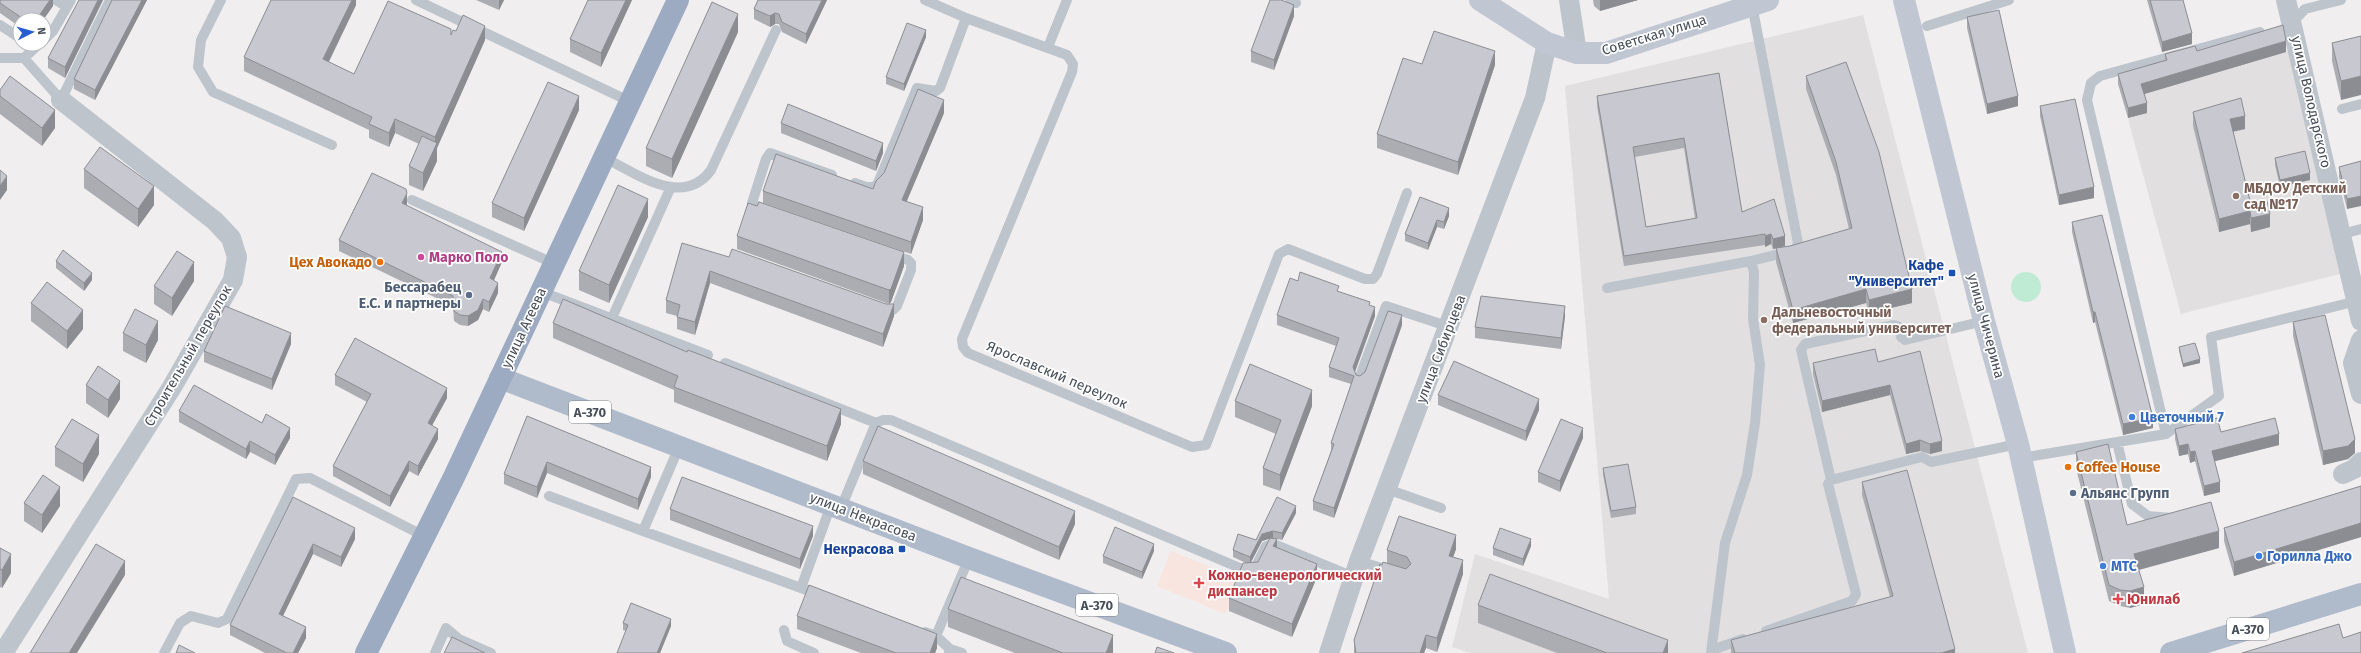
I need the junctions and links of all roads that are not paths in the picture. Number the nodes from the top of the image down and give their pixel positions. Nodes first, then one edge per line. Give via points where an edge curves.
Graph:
1 (56, 0) edge
2 (110, 0) edge
3 (221, 0) edge
4 (416, 0) edge
5 (678, 0) edge
6 (926, 0) edge
7 (1067, 0) edge
8 (1480, 0) edge
9 (1569, 0) edge
10 (1904, 0) edge
11 (2010, 0) edge
12 (2286, 0) edge
13 (2341, 0) edge
14 (69, 3) edge
15 (1760, 3) edge
16 (966, 18) junction
17 (0, 25) edge
18 (1927, 26) dead end
19 (2280, 27) junction
20 (776, 30) dead end
21 (12, 33) edge
22 (52, 33) edge
23 (1547, 43) junction
24 (1048, 48) junction
25 (29, 52) edge
26 (1577, 53) junction
27 (0, 58) edge
28 (24, 58) junction
29 (61, 100) junction
30 (631, 102) junction
31 (2361, 104) edge
32 (2342, 109) dead end
33 (332, 146) dead end
34 (603, 157) junction
35 (670, 189) junction
36 (1408, 193) dead end
37 (412, 200) dead end
38 (780, 216) edge
39 (2361, 229) edge
40 (2342, 234) junction
41 (885, 252) edge
42 (1751, 261) junction
43 (555, 264) junction
44 (1607, 288) dead end
45 (542, 292) junction
46 (2357, 301) junction
47 (873, 305) edge
48 (612, 318) junction
49 (1984, 321) junction
50 (2361, 321) edge
51 (1450, 326) junction
52 (2361, 340) edge
53 (708, 355) dead end
54 (725, 363) edge
55 (500, 378) junction
56 (1359, 379) edge
57 (2361, 394) edge
58 (876, 423) junction
59 (2166, 434) junction
60 (2117, 442) junction
61 (679, 447) junction
62 (2019, 451) junction
63 (2361, 462) edge
64 (2343, 474) dead end
65 (1831, 480) junction
66 (1387, 489) junction
67 (549, 496) dead end
68 (836, 507) junction
69 (1441, 508) dead end
70 (2171, 518) edge
71 (643, 530) junction
72 (424, 536) junction
73 (969, 558) junction
74 (1356, 569) junction
75 (1399, 574) edge
76 (801, 588) junction
77 (2361, 594) edge
78 (831, 599) edge
79 (914, 628) edge
80 (784, 630) dead end
81 (936, 636) junction
82 (950, 651) edge
83 (1712, 652) edge
84 (3, 653) edge
85 (164, 653) edge
86 (366, 653) edge
87 (434, 653) edge
88 (491, 653) edge
89 (814, 653) edge
90 (962, 653) edge
91 (1226, 653) edge
92 (1329, 653) edge
93 (2065, 653) edge
94 (2171, 653) edge

1 - 14 lane
2 - 29 lane
3 - 33 lane via 201,40 198,67 213,92
4 - 30 lane
5 - 30 highway, улица Агеева
6 - 16 lane, Ярославский переулок
7 - 24 lane
8 - 23 main road, Советская улица
9 - 26 street
10 - 49 main road, улица Чичерина
11 - 18 lane
12 - 19 street, улица Володарского
13 - 19 lane via 2305,9
14 - 22 lane
15 - 26 main road, Советская улица via 1606,52
15 - 42 lane via 1798,242 1792,251
16 - 24 lane, Ярославский переулок
16 - 38 lane via 940,88 936,91 917,88 878,183 874,187 866,187 770,153 766,158 752,203 757,208
17 - 21 lane
19 - 40 street, улица Володарского
19 - 59 lane via 2100,76 2091,83 2087,100
20 - 35 lane via 711,170 697,185 684,189
23 - 26 main road, Советская улица
23 - 51 street, улица Сибирцева via 1535,98
24 - 36 lane, Ярославский переулок via 1068,56 1073,64 1072,72 962,339 963,347 968,353 1192,447 1206,445 1279,254 1288,249 1365,279 1373,279
25 - 28 lane
27 - 28 lane
28 - 29 lane
29 - 84 street, Строительный переулок via 215,221 231,238 237,257 233,280 172,387
30 - 34 highway, улица Агеева
31 - 32 lane
34 - 35 lane
34 - 43 highway, улица Агеева
35 - 48 lane
37 - 43 lane
39 - 40 lane
40 - 46 street, улица Володарского
41 - 47 lane via 908,260 911,263 911,270 897,306 893,310
42 - 44 lane
42 - 83 lane via 1754,272 1753,319 1760,366 1755,423 1748,475 1725,544
43 - 45 highway, улица Агеева
45 - 48 lane
45 - 55 highway, улица Агеева
46 - 50 street, улица Володарского
46 - 59 lane via 2211,337 2219,396
48 - 53 lane
49 - 62 main road, улица Чичерина
49 - 65 lane via 1905,340 1901,337 1898,326 1894,325 1805,344 1801,350
51 - 56 lane via 1386,306
51 - 66 street, улица Сибирцева
52 - 57 street via 2354,363
54 - 58 lane
55 - 61 main road, улица Некрасова / А-370
55 - 72 highway, улица Агеева
58 - 68 lane
58 - 74 lane via 891,420 1247,571 1254,570 1266,546 1274,544
59 - 60 lane
60 - 62 lane
60 - 70 lane via 2132,504 2148,516
61 - 68 main road, улица Некрасова / А-370
61 - 71 lane
62 - 65 lane via 1931,462 1922,457
62 - 93 main road, улица Чичерина
63 - 64 street
65 - 83 lane via 1828,484 1856,594 1852,601
66 - 69 lane
66 - 74 street, улица Сибирцева
67 - 71 lane
68 - 73 main road, улица Некрасова / А-370
68 - 76 lane
71 - 76 lane
72 - 85 lane via 310,478 296,479 227,619 218,623 191,616 180,623
72 - 86 highway, улица Агеева
73 - 81 lane
73 - 91 main road, улица Некрасова / А-370
74 - 75 lane
74 - 92 street, улица Сибирцева
76 - 78 lane
77 - 94 main road, А-370
79 - 81 lane
80 - 89 lane via 787,641
81 - 82 lane
82 - 90 lane
87 - 88 lane via 446,628 459,639

